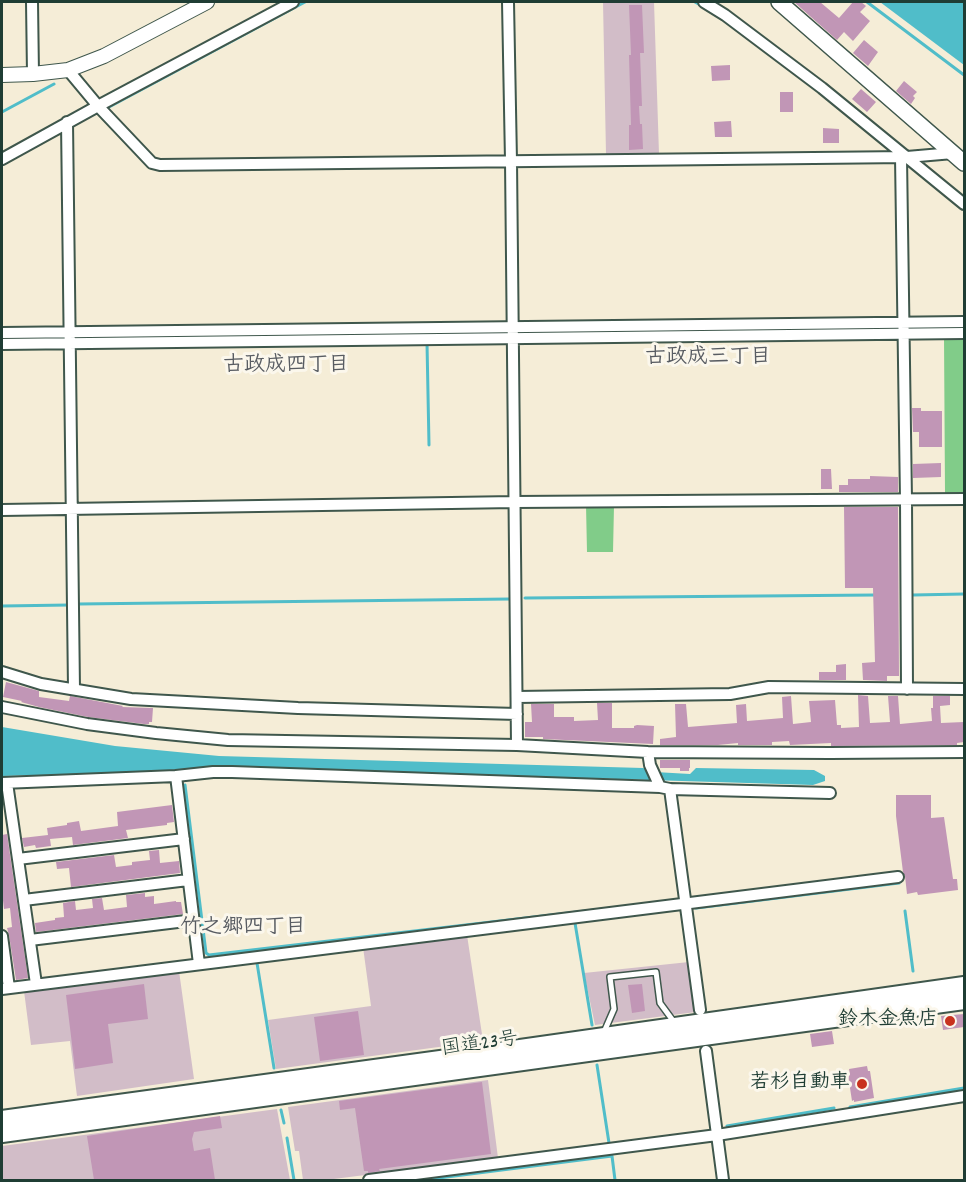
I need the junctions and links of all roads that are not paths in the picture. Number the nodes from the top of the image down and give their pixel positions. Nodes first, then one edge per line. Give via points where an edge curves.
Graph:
1 (32, 2) edge
2 (207, 2) edge
3 (293, 2) edge
4 (508, 2) edge
5 (704, 2) edge
6 (779, 2) edge
7 (68, 70) junction
8 (33, 74) junction
9 (2, 75) edge
10 (98, 106) junction
11 (67, 122) junction
12 (904, 157) junction
13 (959, 158) edge
14 (2, 159) edge
15 (511, 161) junction
16 (964, 204) edge
17 (964, 322) edge
18 (513, 326) junction
19 (903, 328) junction
20 (70, 332) junction
21 (2, 333) edge
22 (964, 333) edge
23 (513, 339) junction
24 (70, 343) junction
25 (2, 344) edge
26 (964, 499) edge
27 (906, 500) junction
28 (515, 502) junction
29 (72, 509) junction
30 (2, 510) edge
31 (2, 672) edge
32 (74, 689) junction
33 (907, 689) junction
34 (964, 689) edge
35 (517, 697) junction
36 (2, 707) edge
37 (517, 714) junction
38 (517, 746) junction
39 (648, 752) junction
40 (964, 752) edge
41 (176, 776) junction
42 (4, 783) edge
43 (663, 786) junction
44 (830, 793) dead end
45 (183, 839) junction
46 (18, 859) junction
47 (898, 877) dead end
48 (189, 880) junction
49 (24, 900) junction
50 (687, 903) junction
51 (194, 920) junction
52 (2, 936) edge
53 (30, 940) junction
54 (199, 964) junction
55 (36, 984) junction
56 (964, 985) edge
57 (5, 988) edge
58 (964, 1001) edge
59 (700, 1010) dead end
60 (677, 1026) junction
61 (602, 1036) junction
62 (706, 1051) dead end
63 (964, 1096) edge
64 (2, 1119) edge
65 (2, 1134) edge
66 (717, 1135) junction
67 (369, 1180) edge
68 (723, 1180) edge

1 - 8 street
2 - 7 street via 104,56
3 - 10 street
4 - 15 street
5 - 12 street via 822,88
6 - 13 main road
7 - 8 street
7 - 10 street
8 - 9 street
10 - 11 street
10 - 15 street via 152,163 160,165
11 - 14 street
11 - 20 street
12 - 13 street
12 - 15 street
12 - 16 street
12 - 19 street
15 - 18 street
17 - 19 street
18 - 19 street
18 - 20 street
18 - 23 street
19 - 22 street
19 - 23 street
19 - 27 street
20 - 21 street
20 - 24 street
23 - 24 street
23 - 28 street
24 - 25 street
24 - 29 street
26 - 27 street
27 - 28 street
27 - 33 street
28 - 29 street
28 - 35 street
29 - 30 street
29 - 32 street
31 - 32 street
32 - 37 street via 131,699
33 - 34 street
33 - 35 street via 769,687 730,694
35 - 37 street
36 - 38 street via 99,726 228,740
37 - 38 street
38 - 39 street
39 - 40 street
39 - 43 street via 650,765
41 - 42 street
41 - 43 street via 232,772
41 - 45 street
42 - 46 street
43 - 44 street
43 - 50 street
45 - 46 street
45 - 48 street
46 - 49 street
47 - 50 street
48 - 49 street
48 - 51 street
49 - 53 street
50 - 54 street
50 - 59 street
51 - 53 street
51 - 54 street
52 - 57 street
53 - 55 street
54 - 55 street
55 - 57 street
56 - 60 highway, 国道23号
58 - 65 highway, 国道23号
60 - 61 highway, 国道23号
60 - 61 lane via 660,1003 656,972 610,977 614,1009
61 - 64 highway, 国道23号
62 - 66 street
63 - 66 street
66 - 67 street
66 - 68 street

